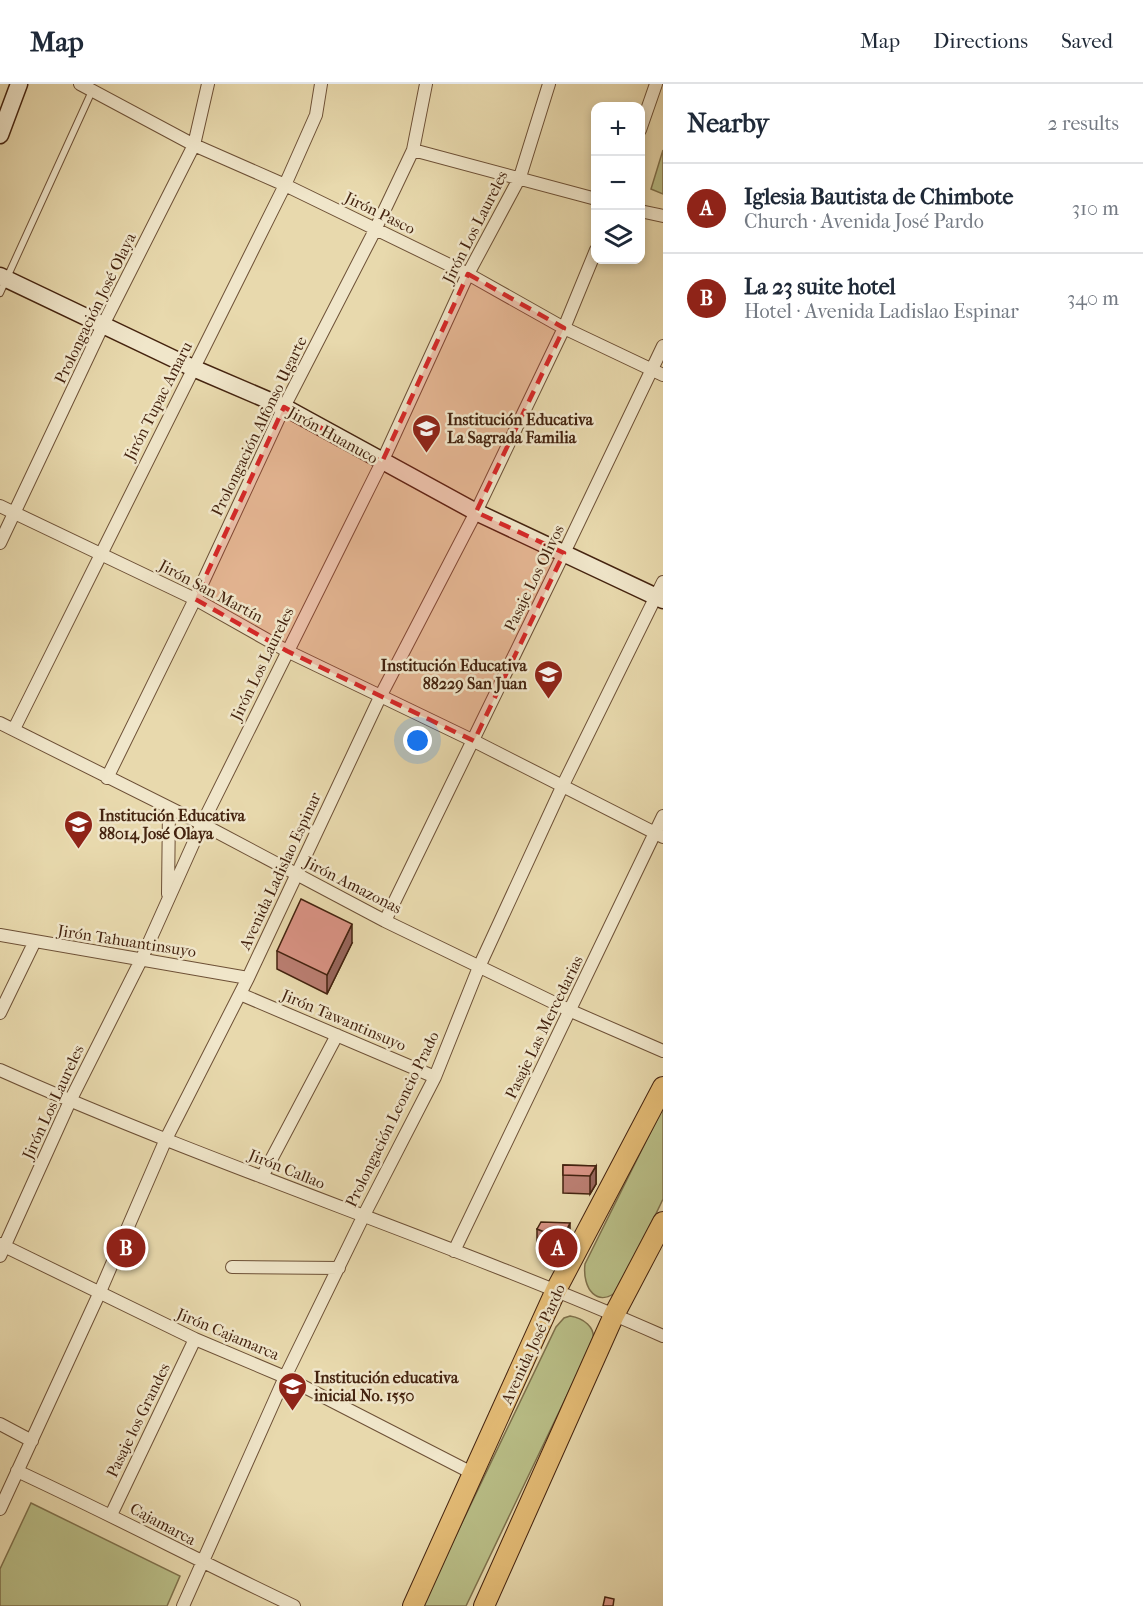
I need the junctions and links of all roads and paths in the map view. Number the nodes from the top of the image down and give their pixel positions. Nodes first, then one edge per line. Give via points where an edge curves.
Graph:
1 (20, 84) edge
2 (80, 84) edge
3 (208, 84) edge
4 (321, 84) edge
5 (426, 84) edge
6 (549, 84) edge
7 (656, 84) edge
8 (92, 90) junction
9 (645, 116) edge
10 (0, 135) edge
11 (194, 145) junction
12 (413, 150) junction
13 (520, 177) junction
14 (285, 185) junction
15 (591, 198) edge
16 (645, 211) edge
17 (663, 216) edge
18 (375, 230) junction
19 (591, 262) edge
20 (468, 274) junction
21 (2, 283) edge
22 (103, 325) junction
23 (564, 328) junction
24 (663, 346) edge
25 (193, 368) junction
26 (658, 373) edge
27 (284, 407) junction
28 (382, 462) junction
29 (0, 506) edge
30 (476, 512) junction
31 (15, 514) junction
32 (0, 543) edge
33 (100, 554) junction
34 (564, 554) junction
35 (661, 593) edge
36 (195, 599) junction
37 (287, 651) junction
38 (381, 695) junction
39 (0, 723) edge
40 (14, 729) junction
41 (474, 741) junction
42 (107, 778) junction
43 (562, 787) junction
44 (169, 808) junction
45 (663, 816) edge
46 (202, 824) junction
47 (659, 835) edge
48 (295, 874) junction
49 (168, 901) junction
50 (385, 921) junction
51 (0, 936) edge
52 (34, 943) junction
53 (142, 958) junction
54 (479, 967) junction
55 (248, 978) junction
56 (240, 994) junction
57 (571, 1011) junction
58 (0, 1013) edge
59 (337, 1035) junction
60 (663, 1051) edge
61 (0, 1070) edge
62 (435, 1077) junction
63 (663, 1087) edge
64 (70, 1101) junction
65 (166, 1139) junction
66 (262, 1177) junction
67 (363, 1217) junction
68 (663, 1222) edge
69 (2, 1249) edge
70 (454, 1251) junction
71 (232, 1267) dead end
72 (339, 1268) junction
73 (556, 1290) junction
74 (99, 1294) junction
75 (614, 1315) junction
76 (663, 1336) edge
77 (195, 1339) junction
78 (285, 1377) junction
79 (0, 1424) edge
80 (32, 1441) junction
81 (17, 1471) junction
82 (474, 1474) junction
83 (0, 1509) edge
84 (111, 1515) junction
85 (203, 1563) junction
86 (183, 1606) edge
87 (294, 1606) edge
88 (413, 1606) edge
89 (484, 1606) edge

1 - 10 main road
2 - 8 street, Jirón Pasco
3 - 11 street, Prolongación José Olaya
4 - 14 street, Jirón Tupac Amaru via 316,115
5 - 12 street, Prolongación Alfonso Ugarte
6 - 13 street, Jirón Los Laureles
7 - 9 street
8 - 11 street, Jirón Pasco
8 - 21 lane
11 - 14 street, Jirón Pasco
11 - 22 street, Prolongación José Olaya
12 - 13 street
12 - 18 street, Prolongación Alfonso Ugarte
13 - 15 street
13 - 20 street, Jirón Los Laureles
14 - 18 street, Jirón Pasco
14 - 25 street, Jirón Tupac Amaru
16 - 17 street
18 - 20 street, Jirón Pasco
18 - 27 street, Prolongación Alfonso Ugarte
19 - 23 street, Avenida Ladislao Espinar
20 - 23 street, Jirón Pasco
20 - 28 street, Jirón Los Laureles
21 - 22 main road, Jirón Huanuco
22 - 25 main road, Jirón Huanuco
22 - 31 street, Prolongación José Olaya
23 - 26 street, Jirón Pasco
23 - 30 street, Avenida Ladislao Espinar
24 - 26 street, Pasaje Los Olivos
25 - 27 main road, Jirón Huanuco
25 - 33 street, Jirón Tupac Amaru
26 - 34 street, Pasaje Los Olivos
27 - 28 main road, Jirón Huanuco
27 - 36 street, Prolongación Alfonso Ugarte
28 - 30 main road, Jirón Huanuco
28 - 37 street, Jirón Los Laureles
29 - 31 street, Jirón San Martín
30 - 34 main road, Jirón Huanuco
30 - 38 street, Avenida Ladislao Espinar
31 - 32 street, Prolongación José Olaya
31 - 33 street, Jirón San Martín
33 - 36 street, Jirón San Martín
33 - 40 street, Jirón Tupac Amaru
34 - 35 main road, Jirón Huanuco
34 - 41 street, Pasaje Los Olivos
35 - 43 street, Prolongación Leoncio Prado
36 - 37 street, Jirón San Martín
36 - 42 street, Prolongación Alfonso Ugarte
37 - 38 street, Jirón San Martín
37 - 46 street, Jirón Los Laureles
38 - 41 street, Jirón San Martín
38 - 48 street, Avenida Ladislao Espinar
39 - 40 street, Jirón Amazonas
40 - 42 street, Jirón Amazonas
41 - 43 street, Jirón San Martín
41 - 50 street, Pasaje Los Olivos
42 - 44 street, Jirón Amazonas
43 - 47 street, Jirón San Martín
43 - 54 street, Prolongación Leoncio Prado
44 - 46 street, Jirón Amazonas
44 - 49 street
45 - 47 street, Pasaje Las Mercedarias
46 - 48 street, Jirón Amazonas
46 - 49 street, Jirón Los Laureles
47 - 57 street, Pasaje Las Mercedarias
48 - 50 street, Jirón Amazonas
48 - 55 street, Avenida Ladislao Espinar
49 - 53 street, Jirón Los Laureles
50 - 54 street, Jirón Amazonas
51 - 52 street, Jirón Tahuantinsuyo
52 - 53 street, Jirón Tahuantinsuyo
52 - 58 street
53 - 55 street, Jirón Tahuantinsuyo
53 - 64 street, Jirón Los Laureles
54 - 57 street, Jirón Amazonas
54 - 62 street, Prolongación Leoncio Prado
55 - 56 street, Avenida Ladislao Espinar
56 - 59 street, Jirón Tawantinsuyo
56 - 65 street, Avenida Ladislao Espinar
57 - 60 street, Jirón Amazonas
57 - 70 street, Pasaje Las Mercedarias
59 - 62 street, Jirón Tawantinsuyo
59 - 66 street
61 - 64 street, Jirón Callao
62 - 67 street, Prolongación Leoncio Prado
63 - 73 main road, Avenida José Pardo
64 - 65 street, Jirón Callao
64 - 69 street, Jirón Los Laureles
65 - 66 street, Jirón Callao
65 - 74 street, Avenida Ladislao Espinar
66 - 67 street, Jirón Callao
67 - 70 street, Jirón Callao
67 - 72 street, Prolongación Leoncio Prado
68 - 75 main road
69 - 74 street, Jirón Cajamarca
70 - 73 street, Jirón Callao
71 - 72 street
72 - 78 street, Prolongación Leoncio Prado
73 - 75 street, Jirón Callao
73 - 82 main road, Avenida José Pardo
74 - 77 street, Jirón Cajamarca
74 - 80 street, Avenida Ladislao Espinar
75 - 76 street, Jirón Callao
75 - 89 main road
77 - 78 street, Jirón Cajamarca
77 - 84 street, Pasaje los Grandes
78 - 82 street, Jirón Cajamarca
78 - 85 street, Prolongación Leoncio Prado
79 - 80 street
80 - 81 street, Avenida Ladislao Espinar
81 - 83 street, Avenida Ladislao Espinar
81 - 84 street, Cajamarca
82 - 88 main road, Avenida José Pardo
84 - 85 street, Cajamarca
85 - 86 street, Prolongación Leoncio Prado
85 - 87 street, Cajamarca

